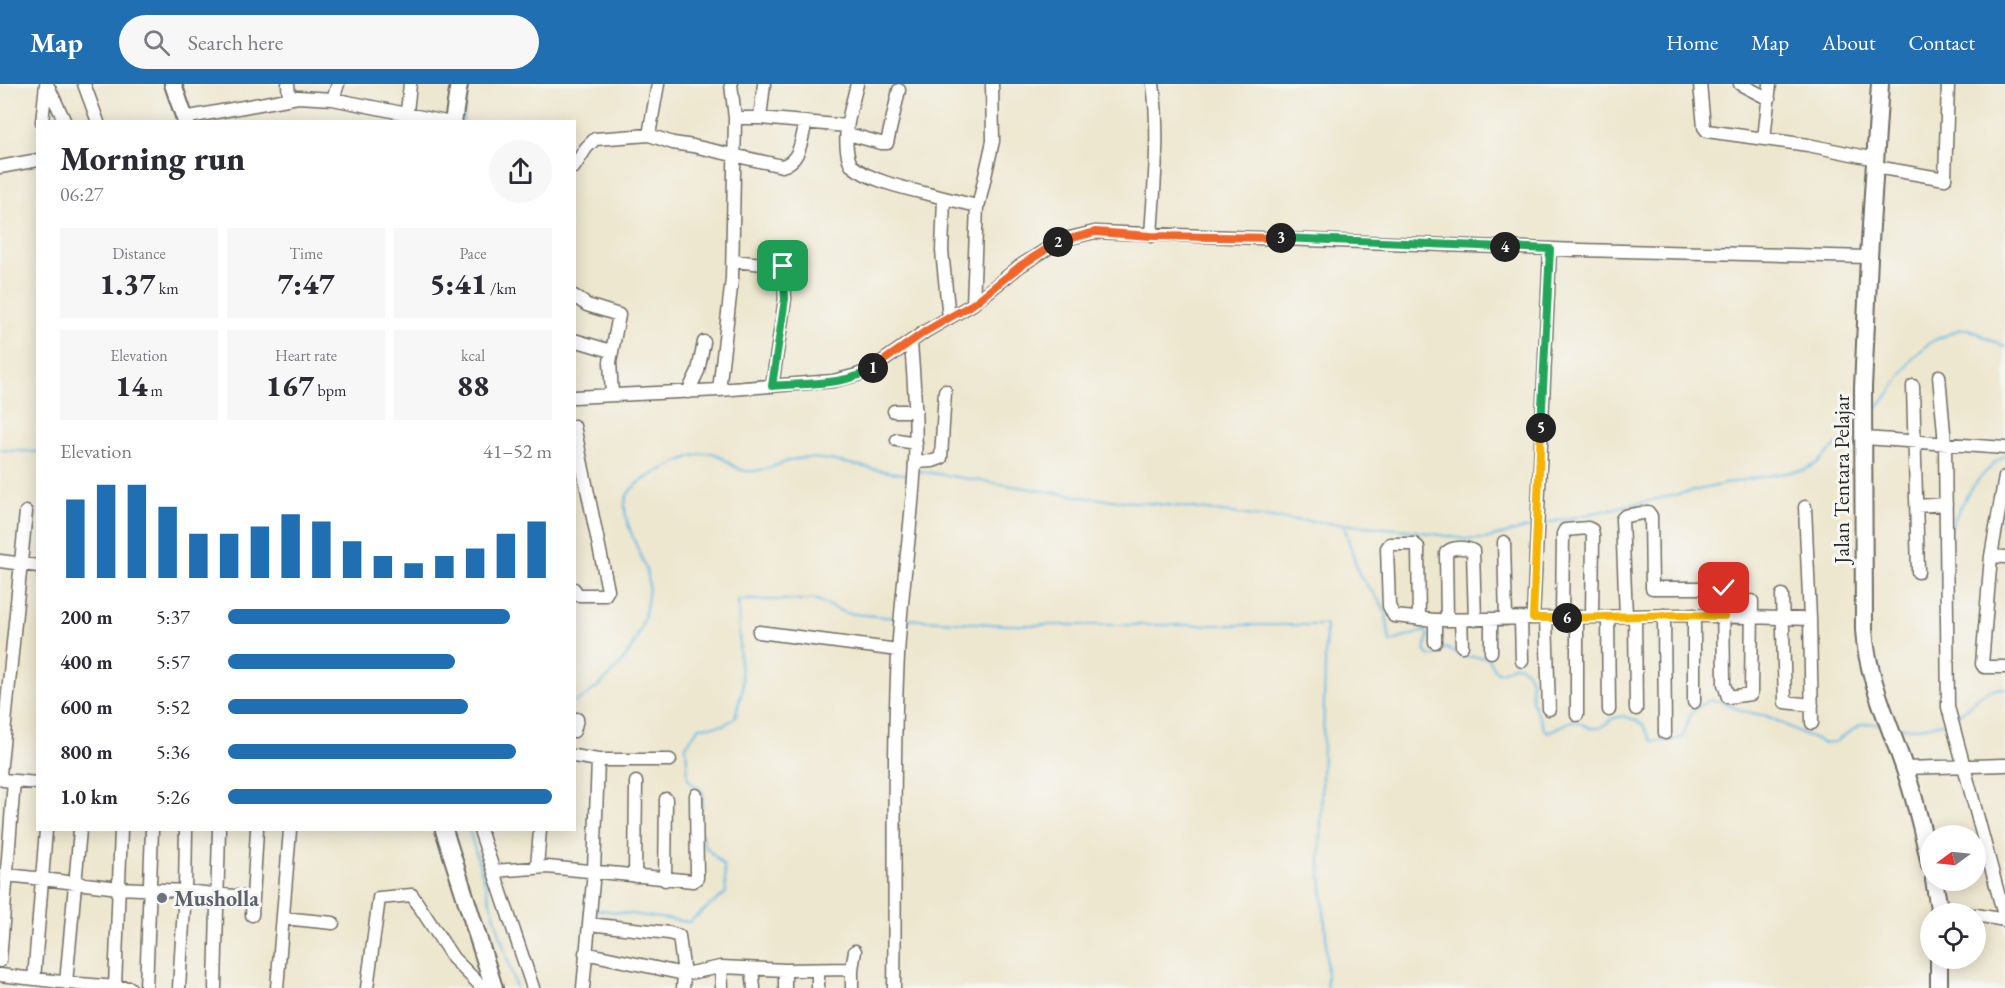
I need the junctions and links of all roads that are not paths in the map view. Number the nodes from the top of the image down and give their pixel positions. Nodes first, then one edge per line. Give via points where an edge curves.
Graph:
1 (47, 84) edge
2 (84, 84) edge
3 (173, 84) edge
4 (288, 84) edge
5 (338, 84) edge
6 (410, 84) edge
7 (459, 84) edge
8 (731, 84) edge
9 (764, 84) edge
10 (857, 84) edge
11 (992, 84) edge
12 (1153, 84) edge
13 (1700, 84) edge
14 (1740, 84) edge
15 (1770, 84) edge
16 (1880, 84) edge
17 (1948, 84) edge
18 (656, 87) edge
19 (899, 90) dead end
20 (289, 99) junction
21 (333, 99) junction
22 (1768, 99) junction
23 (407, 112) junction
24 (760, 117) junction
25 (735, 118) junction
26 (42, 120) edge
27 (64, 120) edge
28 (97, 120) edge
29 (185, 120) edge
30 (438, 120) edge
31 (453, 120) edge
32 (806, 122) junction
33 (847, 130) junction
34 (649, 135) junction
35 (1764, 139) junction
36 (734, 155) junction
37 (36, 160) edge
38 (576, 163) edge
39 (1876, 163) junction
40 (0, 166) edge
41 (945, 198) junction
42 (977, 206) junction
43 (1151, 236) junction
44 (1550, 249) junction
45 (1869, 257) junction
46 (733, 261) junction
47 (576, 298) edge
48 (973, 304) junction
49 (949, 318) junction
50 (576, 341) edge
51 (704, 342) dead end
52 (911, 343) junction
53 (611, 351) junction
54 (1939, 376) dead end
55 (772, 386) junction
56 (1913, 386) dead end
57 (719, 390) junction
58 (945, 391) dead end
59 (688, 392) junction
60 (612, 393) junction
61 (576, 397) edge
62 (894, 411) dead end
63 (916, 411) junction
64 (1864, 433) junction
65 (576, 437) edge
66 (897, 440) dead end
67 (1915, 442) junction
68 (916, 443) junction
69 (1945, 444) junction
70 (2005, 448) edge
71 (914, 470) junction
72 (2005, 477) edge
73 (1946, 504) junction
74 (1917, 506) junction
75 (1805, 507) dead end
76 (26, 512) dead end
77 (1504, 542) dead end
78 (1991, 556) junction
79 (2005, 558) edge
80 (0, 561) edge
81 (20, 564) junction
82 (36, 566) edge
83 (1918, 572) dead end
84 (576, 592) edge
85 (1782, 595) dead end
86 (1752, 601) dead end
87 (1664, 615) junction
88 (1694, 615) junction
89 (1630, 616) junction
90 (1724, 616) junction
91 (1577, 617) junction
92 (1592, 617) junction
93 (1608, 617) junction
94 (1752, 617) junction
95 (1527, 618) junction
96 (1546, 618) junction
97 (1562, 618) junction
98 (1782, 618) junction
99 (1419, 619) junction
100 (1491, 619) junction
101 (1506, 619) junction
102 (1810, 619) junction
103 (1441, 620) junction
104 (1461, 620) junction
105 (1475, 620) junction
106 (759, 632) dead end
107 (1435, 642) dead end
108 (6, 645) edge
109 (1462, 646) dead end
110 (898, 650) junction
111 (1491, 652) dead end
112 (1522, 661) dead end
113 (2005, 667) edge
114 (1694, 702) dead end
115 (1812, 705) junction
116 (1549, 709) dead end
117 (1636, 709) dead end
118 (1609, 710) dead end
119 (1577, 715) dead end
120 (1812, 723) dead end
121 (1665, 733) dead end
122 (576, 756) edge
123 (598, 760) junction
124 (670, 760) dead end
125 (1, 763) edge
126 (2005, 765) edge
127 (1969, 766) junction
128 (1904, 768) junction
129 (14, 781) junction
130 (636, 782) dead end
131 (36, 783) edge
132 (696, 795) dead end
133 (666, 799) dead end
134 (1920, 828) edge
135 (46, 831) edge
136 (80, 831) edge
137 (121, 831) edge
138 (152, 831) edge
139 (186, 831) edge
140 (219, 831) edge
141 (256, 831) edge
142 (290, 831) edge
143 (444, 831) edge
144 (456, 831) edge
145 (480, 831) edge
146 (540, 831) edge
147 (537, 867) junction
148 (494, 870) junction
149 (594, 871) junction
150 (8, 875) junction
151 (635, 876) junction
152 (41, 879) junction
153 (664, 880) junction
154 (76, 882) junction
155 (119, 888) junction
156 (151, 891) junction
157 (185, 891) junction
158 (218, 894) junction
159 (253, 897) junction
160 (252, 915) dead end
161 (1986, 916) edge
162 (283, 918) junction
163 (2005, 919) edge
164 (333, 923) dead end
165 (589, 924) junction
166 (855, 951) dead end
167 (585, 953) junction
168 (0, 961) edge
169 (721, 967) junction
170 (752, 969) junction
171 (852, 969) junction
172 (1939, 969) edge
173 (785, 970) junction
174 (818, 970) junction
175 (684, 974) junction
176 (34, 979) junction
177 (7, 980) edge
178 (66, 985) edge
179 (120, 988) edge
180 (130, 988) edge
181 (146, 988) edge
182 (178, 988) edge
183 (214, 988) edge
184 (277, 988) edge
185 (367, 988) edge
186 (483, 988) edge
187 (494, 988) edge
188 (504, 988) edge
189 (533, 988) edge
190 (583, 988) edge
191 (683, 988) edge
192 (722, 988) edge
193 (754, 988) edge
194 (785, 988) edge
195 (818, 988) edge
196 (852, 988) edge
197 (894, 988) edge
198 (1939, 988) edge

1 - 26 street
1 - 27 street
2 - 28 street
3 - 29 highway
4 - 20 street
5 - 21 street
6 - 23 street
7 - 31 highway
8 - 25 street
9 - 24 street
10 - 33 street
11 - 42 street via 993,141
12 - 43 street via 1157,117
13 - 35 street via 1704,129
14 - 22 street
15 - 22 street
16 - 39 highway, Jalan Tentara Pelajar
17 - 39 street via 1945,179
18 - 34 street
19 - 33 street via 887,143
20 - 21 street
20 - 29 street
21 - 23 street
22 - 35 street
23 - 30 street
24 - 25 street
24 - 32 street
25 - 36 street
32 - 33 street
32 - 36 street via 797,154 788,165
33 - 41 street via 849,161 856,169 897,186
34 - 36 street
34 - 38 street via 595,139
35 - 39 street via 1808,145
36 - 46 street
37 - 40 street
39 - 45 highway, Jalan Tentara Pelajar
41 - 42 street
41 - 49 street via 942,251
42 - 48 street
43 - 44 street
43 - 48 street via 1095,232 1061,240 1020,266
44 - 45 street
44 - 95 street via 1536,538
45 - 64 highway, Jalan Tentara Pelajar
46 - 55 street via 783,260 785,299
46 - 57 street
47 - 53 street via 586,305 619,315
48 - 49 street
49 - 52 street
50 - 53 street
51 - 59 street via 698,371
52 - 55 street via 857,375
52 - 63 street
53 - 60 street
54 - 69 street
55 - 57 street
56 - 67 street
57 - 59 street
58 - 71 street via 941,459
59 - 60 street
60 - 61 street
62 - 63 street
63 - 68 street
64 - 67 street
64 - 128 highway, Jalan Tentara Pelajar via 1865,642 1887,724
65 - 84 street via 608,590 605,595 585,597
66 - 68 street
67 - 69 street
67 - 74 street
68 - 71 street
69 - 70 street
69 - 73 street
71 - 110 street
72 - 78 street
73 - 74 street
73 - 127 street via 1948,706
74 - 83 street
75 - 102 street
76 - 81 street
77 - 101 street
78 - 79 street
78 - 113 street via 1982,664
80 - 81 street
81 - 82 street
81 - 108 street
85 - 98 street
86 - 94 street
87 - 88 street
87 - 89 street
87 - 121 street
88 - 90 street
88 - 114 street
89 - 90 street via 1622,519 1648,513 1652,588 1724,588
89 - 93 street
89 - 117 street
90 - 94 street
90 - 94 street via 1724,684 1728,697 1751,694
91 - 92 street
91 - 97 street
91 - 119 street
92 - 93 street
92 - 97 street via 1593,536 1588,528 1565,530 1563,534
93 - 118 street
94 - 98 street
95 - 96 street
95 - 101 street
95 - 112 street
96 - 97 street
96 - 116 street
98 - 102 street
98 - 115 street via 1785,702
99 - 99 street via 1394,616 1389,606 1389,544 1399,542 1418,547
99 - 103 street
100 - 101 street
100 - 105 street
100 - 111 street
102 - 115 street
103 - 104 street
103 - 105 street via 1446,553 1452,548 1464,548 1473,551
103 - 107 street
104 - 105 street
104 - 109 street
106 - 110 street
108 - 125 street
110 - 197 street
115 - 120 street
122 - 123 street
123 - 124 street
123 - 149 street
125 - 129 street via 2,779
126 - 127 street
127 - 128 street
127 - 163 street
128 - 134 highway, Jalan Tentara Pelajar
129 - 131 street
129 - 150 street
130 - 151 street
132 - 153 street via 697,878 690,882
133 - 153 street
135 - 152 street
136 - 154 street
137 - 155 street
138 - 156 street
139 - 157 street
140 - 158 street
141 - 159 street
142 - 162 street
143 - 187 highway
144 - 188 highway
145 - 148 street
146 - 147 street
147 - 148 street
147 - 149 street
148 - 189 street
149 - 151 street
149 - 165 street
150 - 152 street
150 - 168 street
151 - 153 street
152 - 154 street
152 - 176 street
154 - 155 street
154 - 178 street
155 - 156 street
155 - 179 street
156 - 157 street
156 - 181 street
157 - 158 street
157 - 182 street
158 - 159 street
158 - 183 street
159 - 160 street
161 - 163 street
162 - 164 street
162 - 184 street
165 - 167 street
165 - 175 street via 679,936
166 - 171 street
167 - 175 street
167 - 190 street
169 - 170 street
169 - 175 street
169 - 192 street
170 - 173 street
170 - 193 street
171 - 174 street
171 - 196 street
172 - 198 highway
173 - 174 street
173 - 194 street
174 - 195 street
175 - 191 street
176 - 177 street
176 - 178 street
178 - 179 street
179 - 180 street
185 - 186 street via 379,898 412,895 453,958

